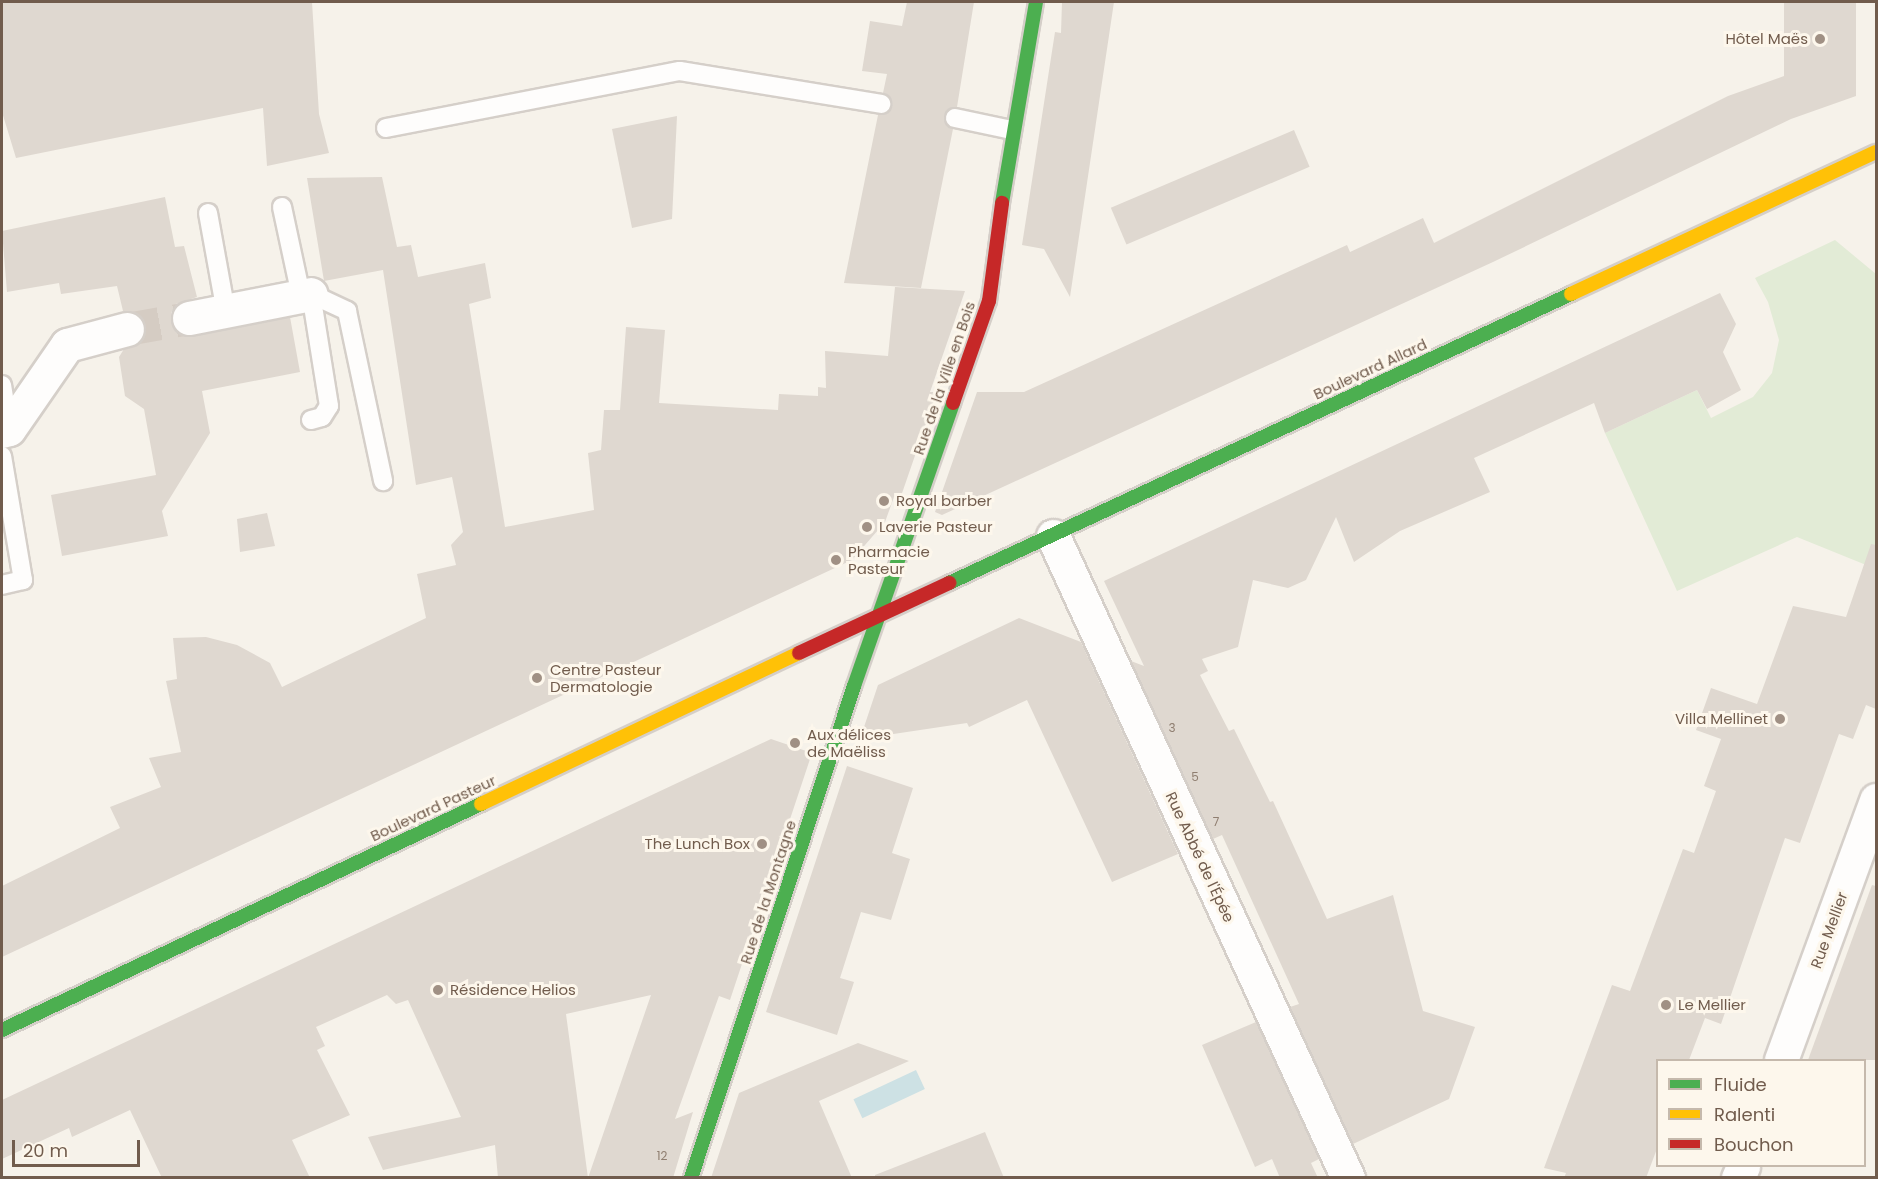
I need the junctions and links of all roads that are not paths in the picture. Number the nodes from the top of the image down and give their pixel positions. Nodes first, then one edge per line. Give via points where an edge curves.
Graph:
1 (1036, 2) edge
2 (881, 104) dead end
3 (955, 118) dead end
4 (386, 128) dead end
5 (1012, 130) junction
6 (1876, 152) edge
7 (282, 207) dead end
8 (207, 213) dead end
9 (306, 295) junction
10 (226, 312) junction
11 (189, 318) tunnel mouth
12 (128, 329) tunnel mouth
13 (2, 385) edge
14 (311, 420) dead end
15 (4, 439) edge
16 (383, 481) dead end
17 (1053, 536) junction
18 (2, 585) edge
19 (878, 617) junction
20 (1876, 800) edge
21 (2, 1030) edge
22 (1781, 1059) edge
23 (691, 1178) edge
24 (1348, 1178) edge

1 - 5 street, Rue de la Ville en Bois
2 - 4 lane via 680,71
3 - 5 lane
5 - 19 street, Rue de la Ville en Bois via 989,301
6 - 17 street, Boulevard Allard
7 - 9 lane
8 - 10 lane
9 - 10 street
9 - 14 lane via 329,406 322,417
9 - 16 lane via 347,311
10 - 11 street
12 - 15 street via 67,345
13 - 15 lane
15 - 18 lane via 23,580
17 - 19 street, Boulevard Allard
17 - 24 street, Rue Abbé de l'Épée
19 - 21 street, Boulevard Pasteur
19 - 23 street, Rue de la Montagne
20 - 22 street, Rue Mellier

